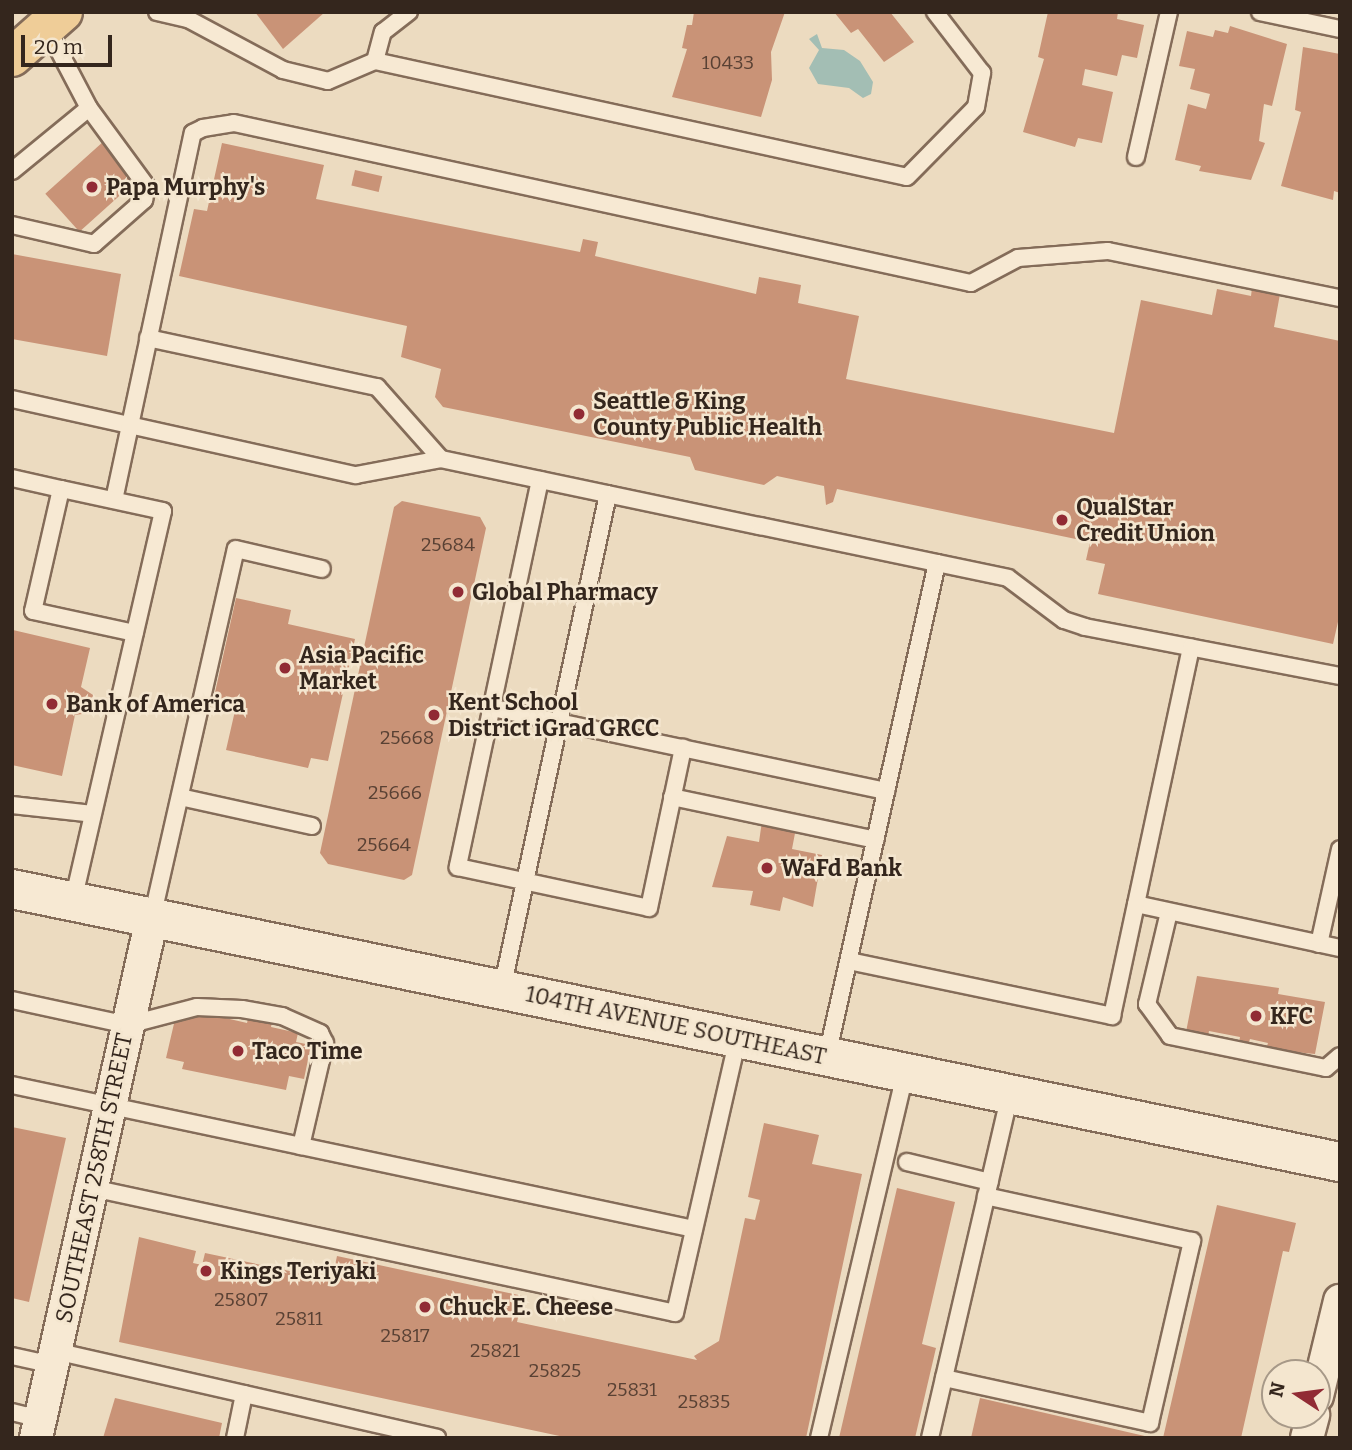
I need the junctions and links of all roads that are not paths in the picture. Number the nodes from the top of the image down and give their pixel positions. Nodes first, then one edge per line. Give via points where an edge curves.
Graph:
1 (157, 12) edge
2 (409, 12) edge
3 (935, 12) edge
4 (1169, 12) edge
5 (1260, 12) edge
6 (192, 15) edge
7 (55, 20) edge
8 (1340, 29) edge
9 (12, 57) edge
10 (375, 61) junction
11 (89, 108) junction
12 (1136, 157) dead end
13 (12, 171) edge
14 (12, 226) edge
15 (1340, 298) edge
16 (148, 338) junction
17 (12, 399) edge
18 (130, 424) junction
19 (441, 459) junction
20 (12, 478) edge
21 (540, 480) junction
22 (61, 489) junction
23 (608, 494) junction
24 (114, 500) junction
25 (937, 563) junction
26 (322, 569) dead end
27 (135, 633) junction
28 (1191, 647) junction
29 (1340, 676) edge
30 (492, 708) junction
31 (559, 722) junction
32 (683, 748) junction
33 (886, 792) junction
34 (180, 797) junction
35 (672, 797) junction
36 (12, 805) edge
37 (93, 814) junction
38 (313, 827) dead end
39 (876, 840) junction
40 (1340, 849) edge
41 (525, 881) junction
42 (12, 889) edge
43 (73, 901) junction
44 (1136, 904) junction
45 (1169, 912) junction
46 (152, 918) junction
47 (1319, 944) junction
48 (1340, 948) edge
49 (849, 961) junction
50 (502, 989) junction
51 (12, 1000) edge
52 (128, 1026) junction
53 (738, 1038) junction
54 (827, 1056) junction
55 (1340, 1056) edge
56 (905, 1073) junction
57 (12, 1085) edge
58 (1010, 1094) junction
59 (110, 1105) junction
60 (301, 1146) junction
61 (907, 1162) dead end
62 (1340, 1162) edge
63 (92, 1188) junction
64 (988, 1189) junction
65 (694, 1229) junction
66 (1340, 1300) edge
67 (12, 1356) edge
68 (54, 1358) junction
69 (1326, 1359) edge
70 (944, 1378) junction
71 (244, 1394) junction
72 (30, 1423) edge
73 (235, 1438) edge
74 (438, 1438) edge
75 (819, 1438) edge
76 (930, 1438) edge

1 - 6 lane
2 - 10 lane via 383,32
3 - 10 lane via 982,73 976,107 906,177
4 - 12 lane
5 - 8 lane
6 - 10 lane via 283,70 328,81
7 - 9 main road
7 - 11 lane
11 - 13 lane
11 - 14 lane via 147,187 144,201 94,244
15 - 16 lane via 1108,251 1018,258 971,283 234,123 192,133
16 - 18 lane
16 - 19 lane via 377,387
17 - 18 lane
18 - 19 lane via 356,475
18 - 24 lane
19 - 21 lane
20 - 22 lane
21 - 23 lane
21 - 30 lane
22 - 24 lane
22 - 27 lane via 33,611
23 - 25 lane
23 - 31 lane
24 - 27 lane via 163,511
25 - 28 lane via 1008,578 1064,620 1085,627
25 - 33 lane
26 - 34 lane via 236,549
27 - 37 lane
28 - 29 lane
28 - 44 lane
30 - 31 lane
30 - 41 lane via 458,867
31 - 32 lane
31 - 41 lane
32 - 33 lane
32 - 35 lane
33 - 39 lane
34 - 38 lane
34 - 46 lane
35 - 39 lane
35 - 41 lane via 649,908
36 - 37 lane
37 - 43 lane
39 - 49 lane
40 - 47 lane
41 - 50 lane
42 - 43 street, 104TH AVENUE SOUTHEAST
43 - 46 street, 104TH AVENUE SOUTHEAST
44 - 45 lane
44 - 49 lane via 1112,1016
45 - 47 lane
45 - 55 lane via 1147,1004 1170,1036 1325,1068
46 - 50 street, 104TH AVENUE SOUTHEAST
46 - 52 street, SOUTHEAST 258TH STREET
47 - 48 lane
49 - 54 lane
50 - 53 street, 104TH AVENUE SOUTHEAST
51 - 52 lane
52 - 59 street, SOUTHEAST 258TH STREET
52 - 60 lane via 197,1007 282,1016 320,1033 325,1043
53 - 54 street, 104TH AVENUE SOUTHEAST
53 - 65 lane
54 - 56 street, 104TH AVENUE SOUTHEAST
56 - 58 street, 104TH AVENUE SOUTHEAST
56 - 75 lane
57 - 59 lane
58 - 62 street, 104TH AVENUE SOUTHEAST
58 - 64 lane
59 - 60 lane
59 - 63 street, SOUTHEAST 258TH STREET
60 - 65 lane
61 - 64 lane
63 - 65 lane via 675,1312
63 - 68 street, SOUTHEAST 258TH STREET
64 - 70 lane
64 - 70 lane via 1192,1241 1150,1423
66 - 69 street
67 - 68 lane
68 - 71 lane
68 - 72 street, SOUTHEAST 258TH STREET
70 - 76 lane
71 - 73 lane
71 - 74 lane

